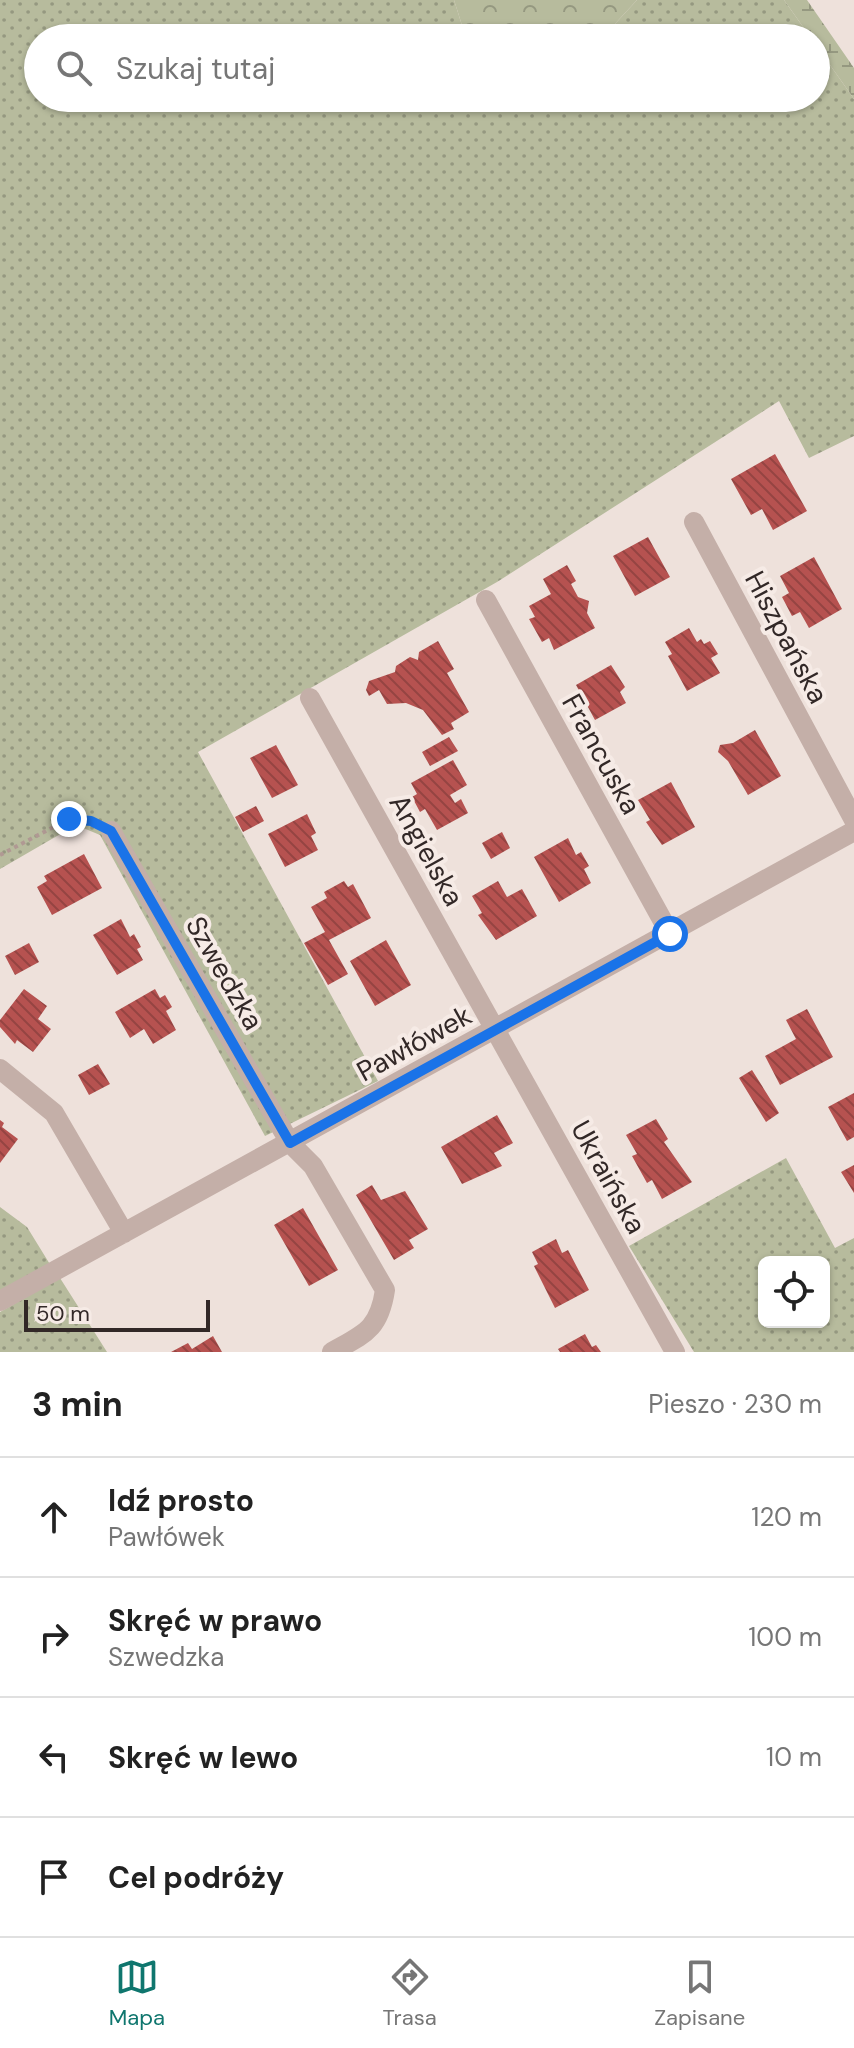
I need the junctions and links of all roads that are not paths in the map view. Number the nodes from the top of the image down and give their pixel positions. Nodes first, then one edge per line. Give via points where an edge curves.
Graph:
1 (694, 522) dead end
2 (486, 600) dead end
3 (310, 698) dead end
4 (854, 820) edge
5 (111, 831) road end
6 (854, 831) edge
7 (670, 934) junction
8 (495, 1030) junction
9 (0, 1069) edge
10 (290, 1143) junction
11 (124, 1233) junction
12 (0, 1301) edge
13 (332, 1352) edge
14 (675, 1352) edge

1 - 4 street, Hiszpańska
2 - 7 street, Francuska
3 - 8 street, Angielska
5 - 10 street, Szwedzka
6 - 7 street, Pawłówek
7 - 8 street, Pawłówek
8 - 10 street, Pawłówek
8 - 14 street, Ukraińska
9 - 11 street via 54,1113
10 - 11 street, Pawłówek
10 - 13 street, Szwedzka via 313,1166 385,1290 382,1311 371,1330
11 - 12 street, Pawłówek

